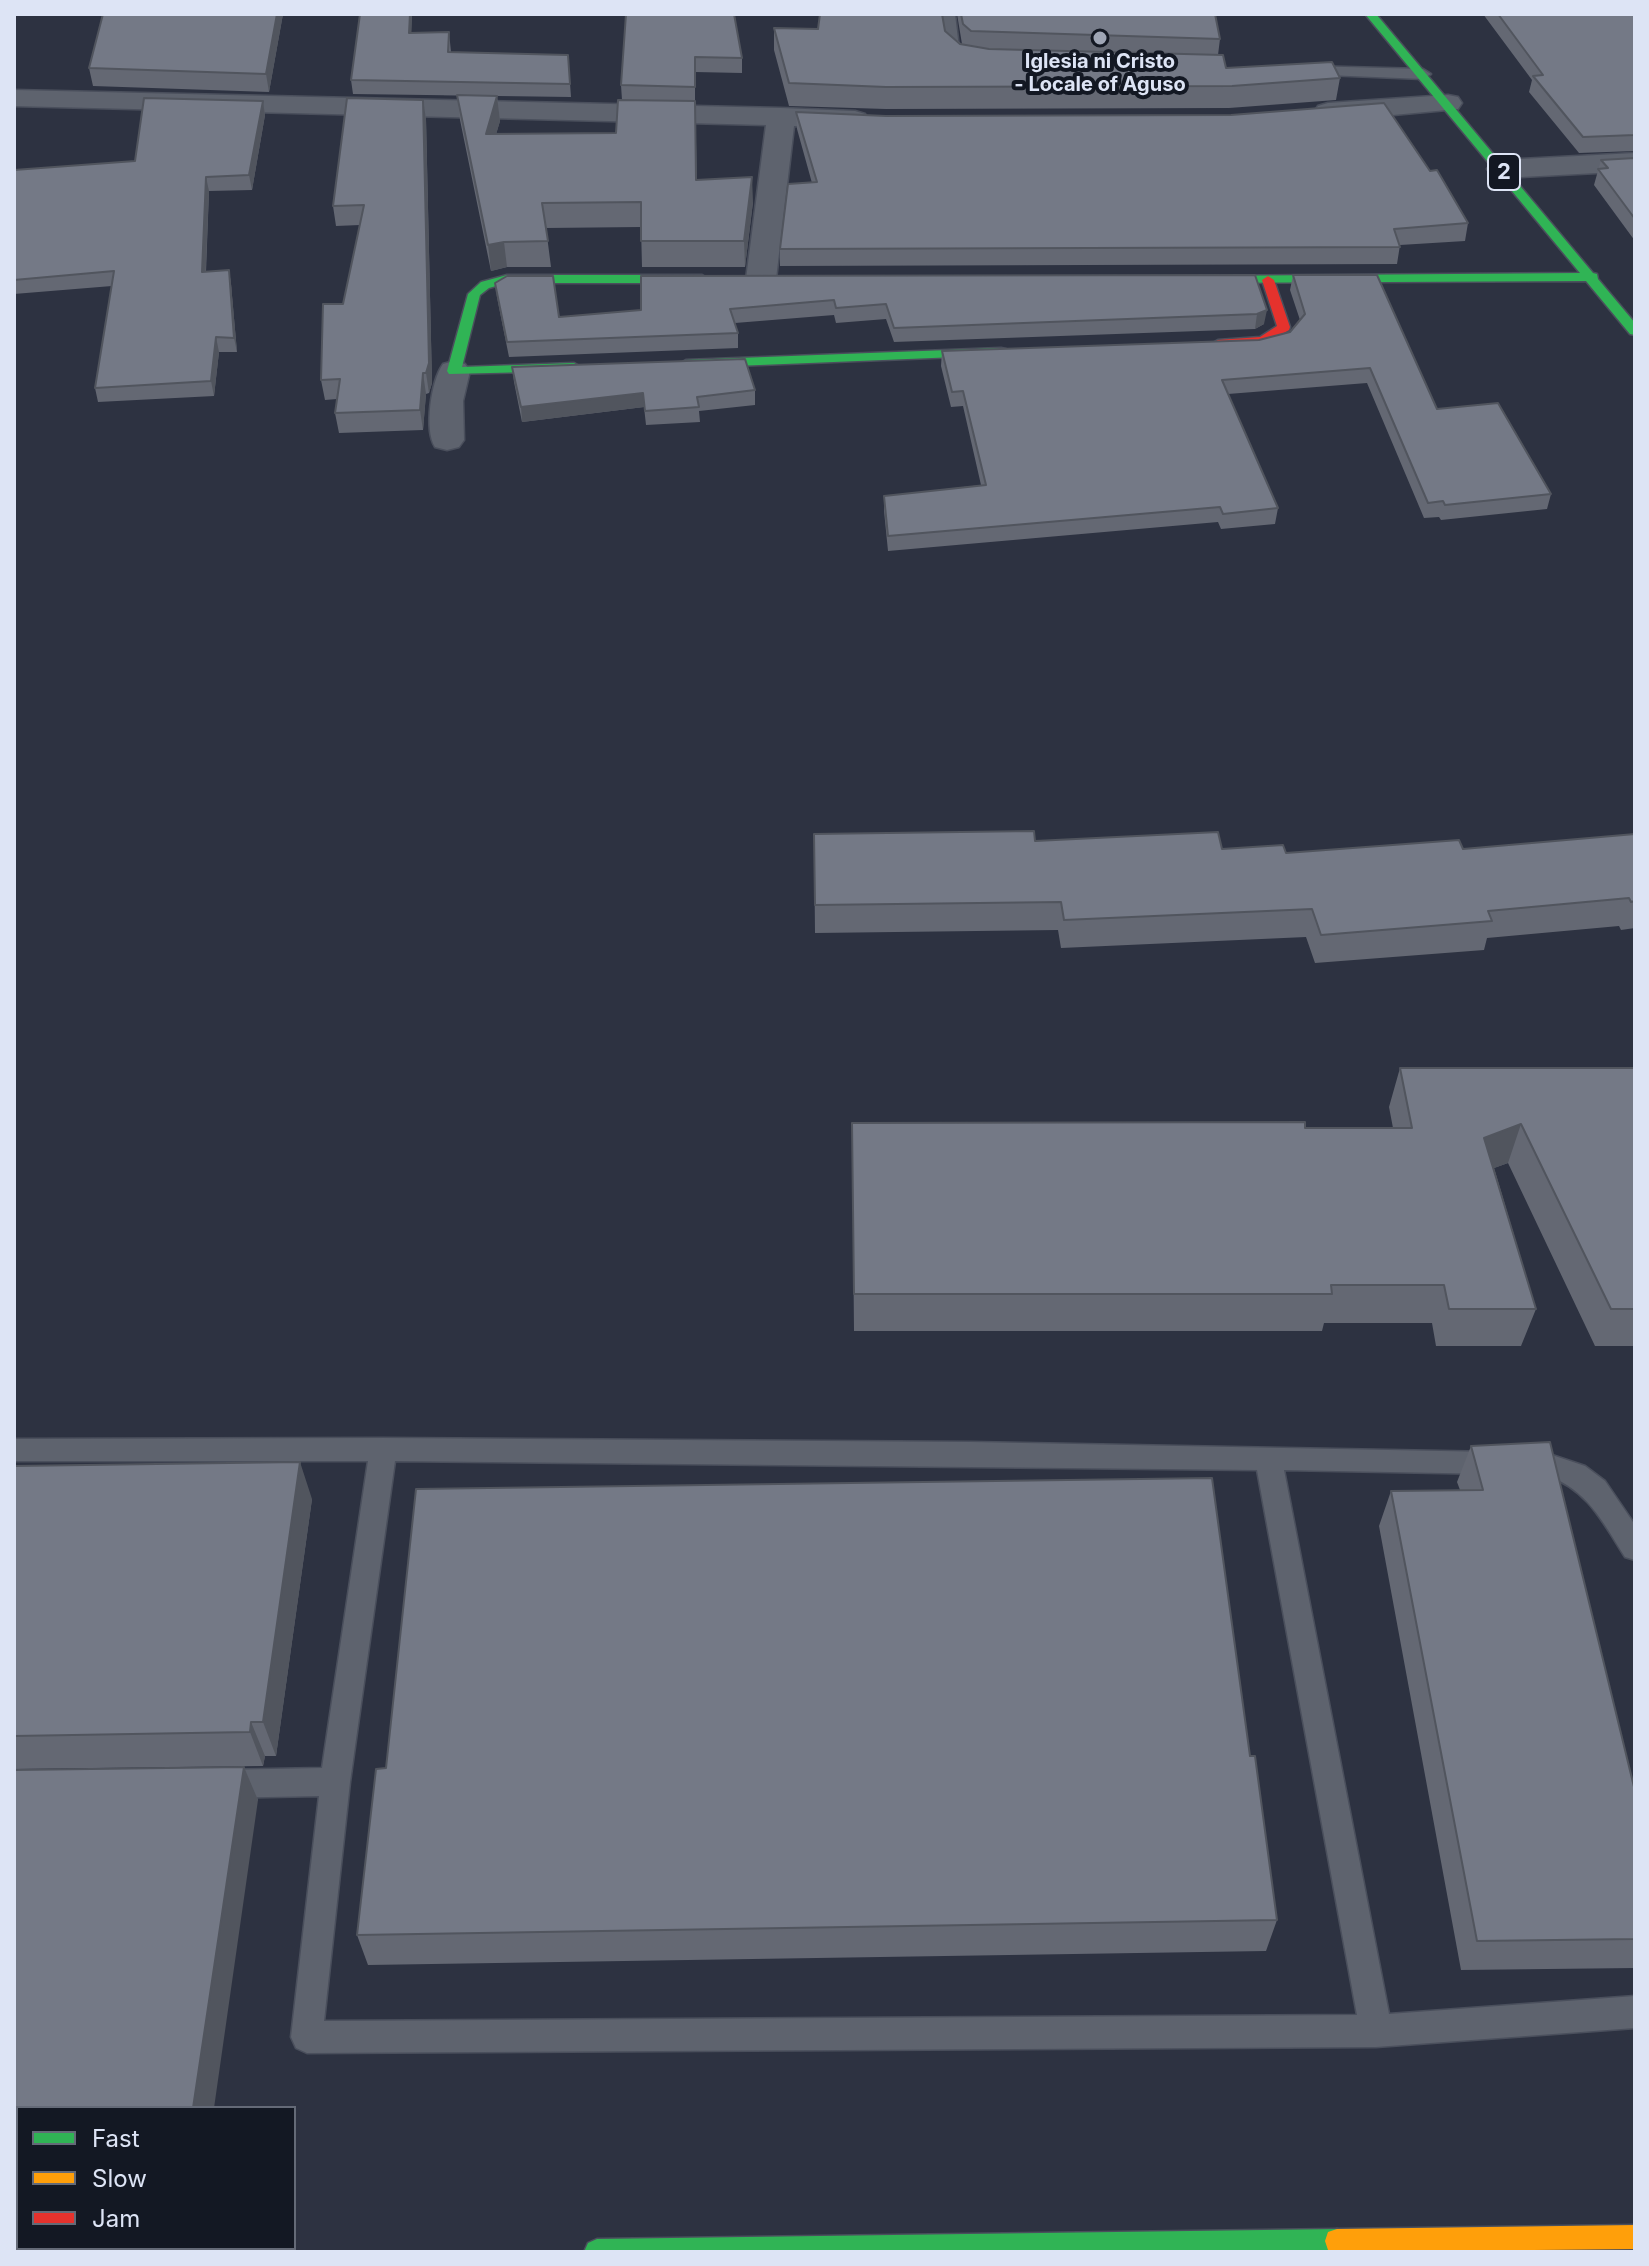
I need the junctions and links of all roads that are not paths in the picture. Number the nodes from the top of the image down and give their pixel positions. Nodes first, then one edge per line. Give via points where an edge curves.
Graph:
1 (948, 14) edge
2 (1370, 14) edge
3 (977, 62) edge
4 (1291, 71) edge
5 (1423, 74) junction
6 (14, 98) edge
7 (1448, 103) junction
8 (1304, 114) edge
9 (781, 117) junction
10 (886, 121) edge
11 (1635, 162) edge
12 (1502, 169) junction
13 (1593, 277) junction
14 (714, 279) edge
15 (761, 279) edge
16 (1173, 280) edge
17 (1268, 280) junction
18 (1635, 331) edge
19 (1194, 345) edge
20 (1020, 352) edge
21 (669, 364) edge
22 (590, 367) edge
23 (454, 371) junction
24 (447, 440) dead end
25 (383, 1449) junction
26 (14, 1450) edge
27 (1268, 1458) junction
28 (1635, 1548) edge
29 (335, 1782) junction
30 (198, 1784) edge
31 (1635, 2012) edge
32 (1376, 2031) junction
33 (1635, 2237) edge
34 (597, 2252) edge

1 - 3 lane via 952,50
2 - 5 main road, 2
4 - 5 lane
5 - 7 main road, 2
6 - 9 street
7 - 8 street
7 - 12 main road, 2
9 - 10 street
9 - 15 street
11 - 12 street
12 - 13 main road, 2
13 - 17 main road
13 - 18 main road, 2
14 - 23 main road via 507,279 485,285 474,294
16 - 17 main road
17 - 19 main road via 1284,327 1276,337
20 - 21 main road
22 - 23 main road
23 - 24 street
25 - 26 lane
25 - 27 lane
25 - 29 lane
27 - 28 lane via 1546,1464 1576,1474 1595,1489
27 - 32 lane
29 - 30 lane
29 - 32 lane via 307,2037
31 - 32 lane
33 - 34 main road

